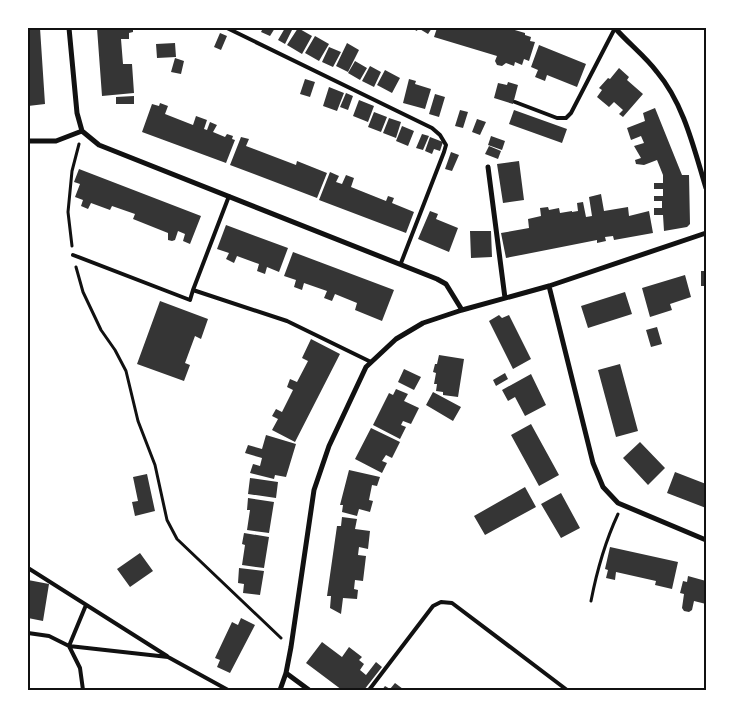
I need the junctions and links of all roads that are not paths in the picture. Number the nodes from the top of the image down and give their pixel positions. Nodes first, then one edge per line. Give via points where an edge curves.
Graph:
1 (69, 28) edge
2 (227, 28) edge
3 (613, 28) edge
4 (515, 102) dead end
5 (82, 131) junction
6 (28, 141) edge
7 (488, 167) dead end
8 (706, 188) edge
9 (229, 196) junction
10 (706, 233) edge
11 (73, 255) road end
12 (401, 264) junction
13 (549, 286) junction
14 (193, 290) junction
15 (505, 298) junction
16 (462, 310) junction
17 (371, 362) junction
18 (706, 540) edge
19 (28, 568) edge
20 (86, 605) junction
21 (28, 633) edge
22 (69, 646) junction
23 (168, 657) junction
24 (286, 673) junction
25 (83, 690) edge
26 (228, 690) edge
27 (280, 690) edge
28 (309, 690) edge
29 (369, 690) edge
30 (567, 690) edge

1 - 5 street via 77,113
2 - 12 lane via 432,128 440,135 446,144 444,152
3 - 4 lane via 566,118 557,118
3 - 8 street via 658,72 666,85 682,115
5 - 6 street via 56,141
5 - 9 street via 99,145
7 - 15 street
9 - 12 street
9 - 14 lane
10 - 13 street
11 - 14 lane via 190,300
12 - 16 street via 446,284
13 - 15 street
13 - 18 street via 593,463 603,487 623,505
14 - 17 lane via 287,321
15 - 16 street
16 - 17 street via 396,338
17 - 24 street via 366,366 329,446 314,490
19 - 20 lane
20 - 22 lane
20 - 23 lane
21 - 22 lane via 49,636
22 - 23 lane
22 - 25 lane via 80,668
23 - 26 lane
24 - 27 street
24 - 28 street
29 - 30 lane via 433,606 446,601 452,602

